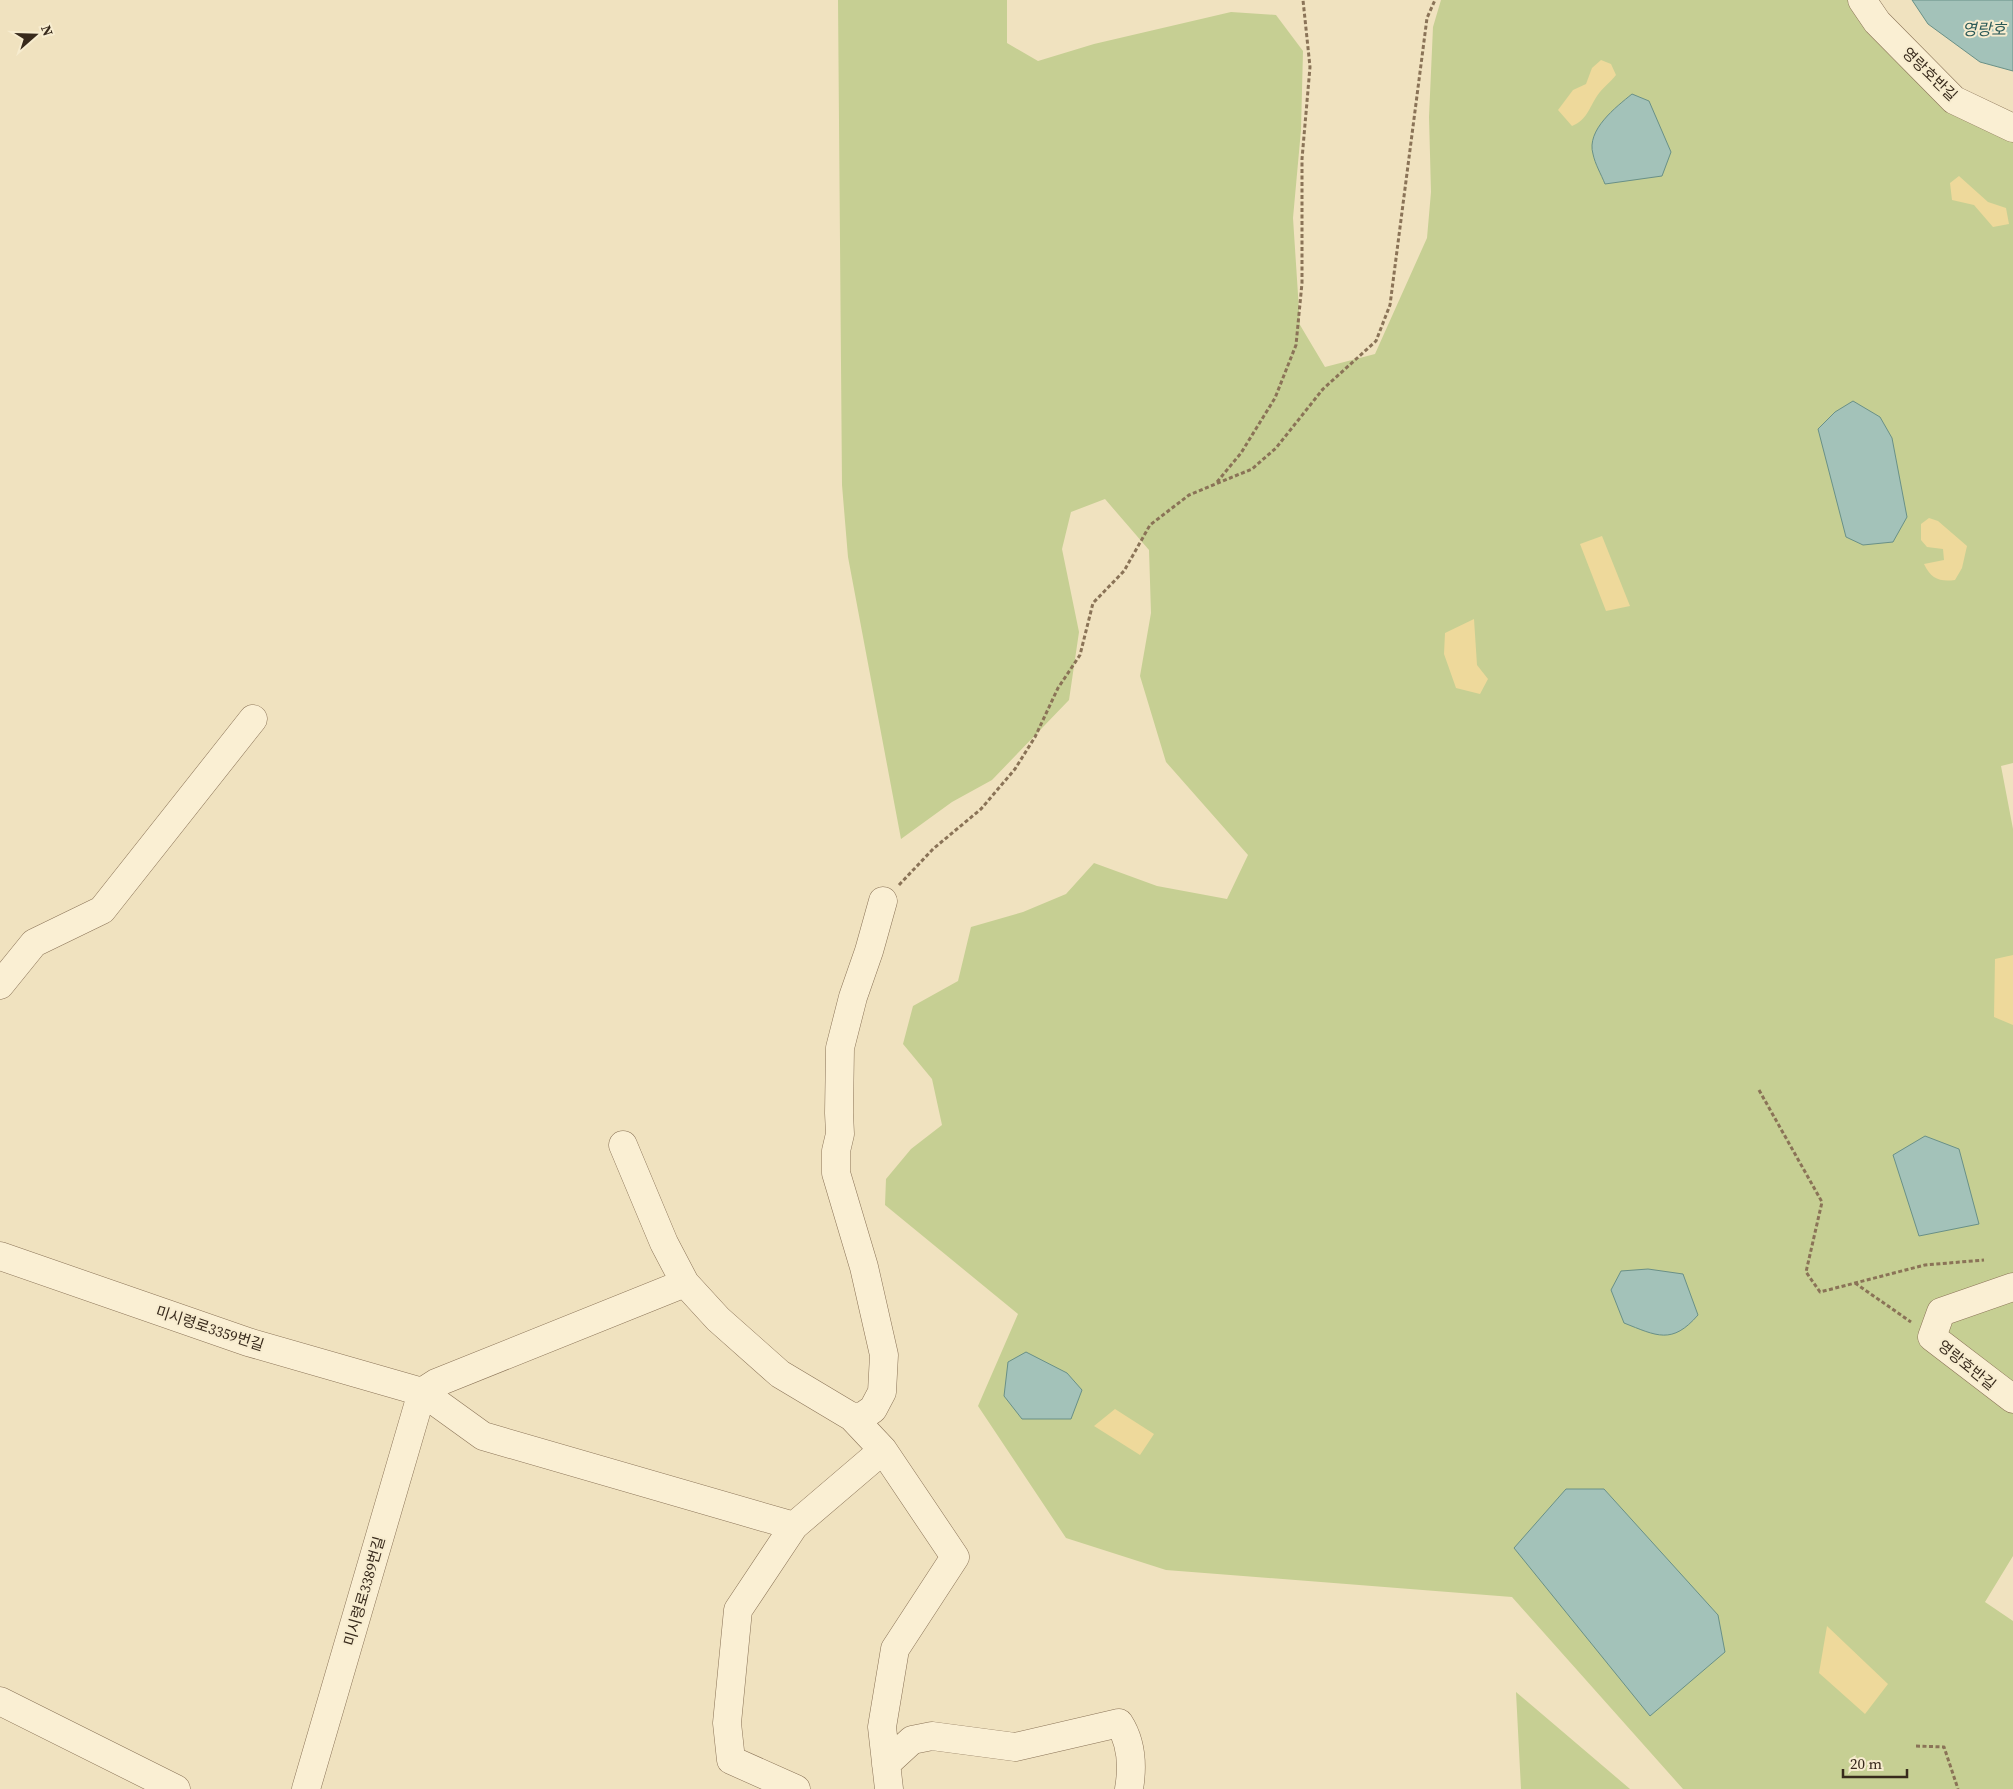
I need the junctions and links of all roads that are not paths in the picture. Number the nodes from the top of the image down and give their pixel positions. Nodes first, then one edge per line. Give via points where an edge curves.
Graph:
1 (1862, 0) edge
2 (2013, 128) edge
3 (253, 719) dead end
4 (883, 900) road end
5 (0, 986) edge
6 (623, 1145) dead end
7 (0, 1256) edge
8 (685, 1283) junction
9 (2013, 1287) edge
10 (422, 1392) junction
11 (2013, 1400) edge
12 (852, 1417) junction
13 (883, 1450) junction
14 (794, 1526) junction
15 (0, 1702) edge
16 (888, 1777) edge
17 (176, 1789) edge
18 (306, 1789) edge
19 (796, 1789) edge
20 (1129, 1789) edge

1 - 2 street, 영랑호반길 via 1878,22 1954,100
3 - 5 street via 102,910 34,943
4 - 12 street via 840,1048 840,1134 836,1173 864,1267 884,1355 882,1392 873,1409 863,1416
6 - 8 street via 664,1243
7 - 10 street, 미시령로3359번길 via 248,1342
8 - 10 street via 436,1383
8 - 12 street via 718,1319 780,1374
9 - 11 street, 영랑호반길 via 1940,1312 1932,1337
10 - 14 street via 482,1436
10 - 18 street, 미시령로3389번길
12 - 13 street
13 - 14 street
13 - 16 street via 955,1557 895,1649 882,1727
14 - 19 street via 738,1610 727,1723 731,1760
15 - 17 street
16 - 20 street via 912,1740 932,1736 1014,1747 1119,1723 1128,1736 1132,1772

